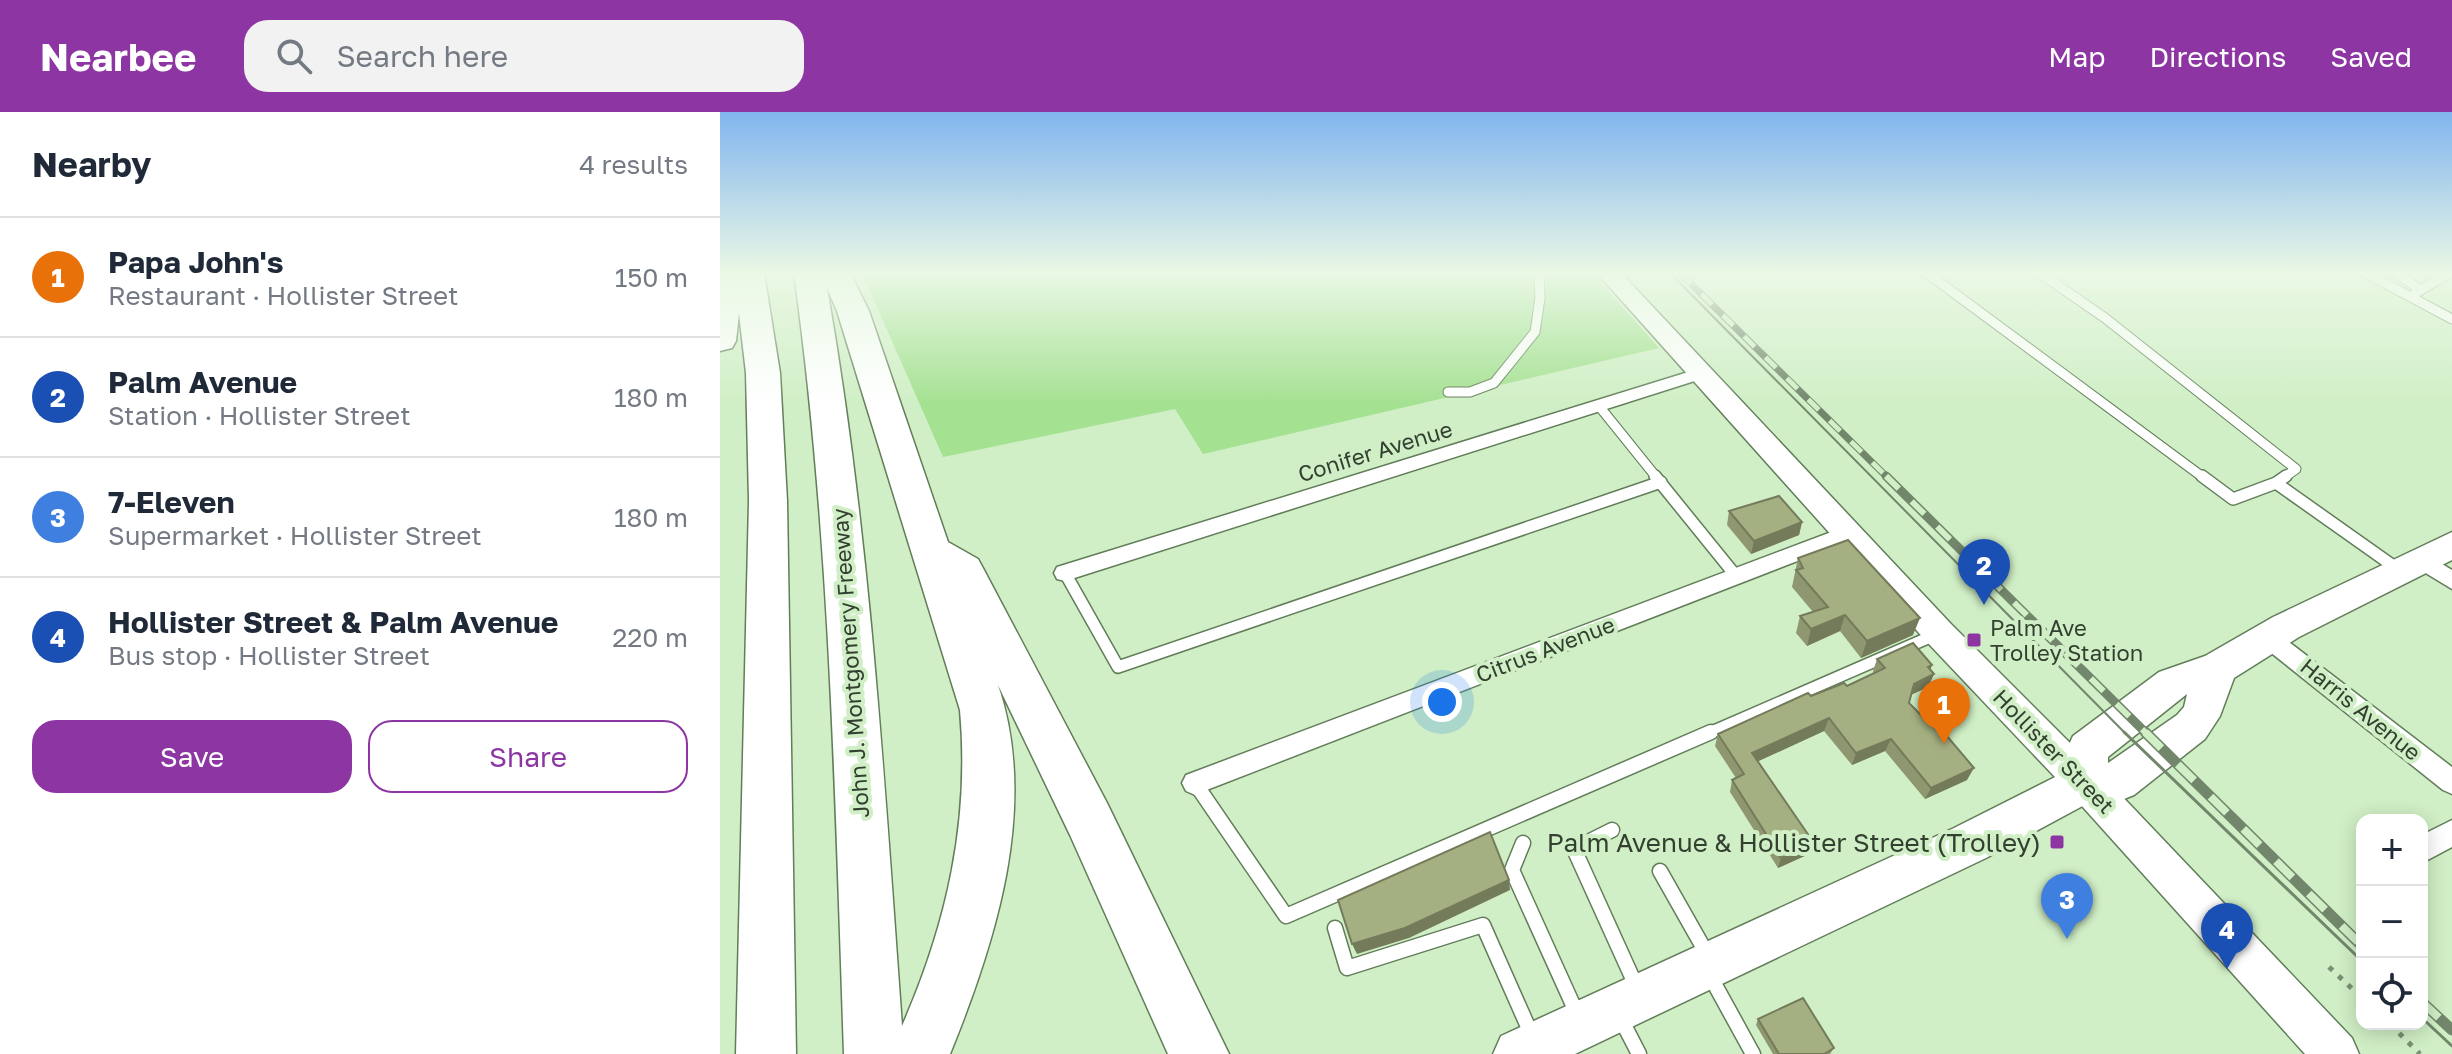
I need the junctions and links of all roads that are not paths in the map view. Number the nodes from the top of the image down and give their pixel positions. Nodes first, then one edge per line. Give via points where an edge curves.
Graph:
1 (722, 317) edge
2 (755, 317) edge
3 (817, 317) edge
4 (855, 317) edge
5 (1537, 317) edge
6 (1647, 317) edge
7 (1987, 317) edge
8 (2103, 317) edge
9 (720, 341) edge
10 (1698, 374) junction
11 (1448, 392) dead end
12 (1599, 406) junction
13 (1661, 482) junction
14 (2276, 483) junction
15 (1850, 533) junction
16 (928, 545) junction
17 (2425, 558) edge
18 (1065, 573) joint
19 (1736, 576) junction
20 (2452, 581) edge
21 (1939, 633) junction
22 (2268, 638) junction
23 (2452, 782) edge
24 (1195, 783) joint
25 (2085, 783) junction
26 (1612, 830) dead end
27 (2452, 832) edge
28 (1523, 843) dead end
29 (2428, 846) edge
30 (1660, 871) dead end
31 (1335, 928) dead end
32 (1708, 963) junction
33 (1613, 1009) junction
34 (1528, 1050) edge
35 (766, 1054) edge
36 (874, 1054) edge
37 (920, 1054) edge
38 (1199, 1054) edge
39 (1639, 1054) edge
40 (1753, 1054) edge
41 (2336, 1054) edge

1 - 9 highway
2 - 35 highway via 768,501
3 - 36 highway, John J. Montgomery Freeway via 847,576
4 - 16 highway
5 - 11 lane via 1535,332 1494,383 1470,392
6 - 10 main road, Hollister Street
7 - 14 lane via 2233,499
8 - 14 lane via 2296,468
10 - 12 street, Conifer Avenue
10 - 15 main road, Hollister Street
12 - 13 lane
12 - 18 street, Conifer Avenue
13 - 18 lane via 1118,667
13 - 19 lane
14 - 17 lane
15 - 19 street, Citrus Avenue
15 - 21 main road, Hollister Street
16 - 37 highway via 983,710 988,736 987,820 976,893 954,970
16 - 38 highway via 963,570
17 - 20 street
17 - 22 main road
19 - 24 street, Citrus Avenue
21 - 24 lane via 1286,916
21 - 25 main road, Hollister Street
22 - 23 street, Harris Avenue
22 - 25 main road via 2218,668 2200,716 2163,752 2119,782
25 - 32 main road via 1970,843
25 - 41 main road, Hollister Street
26 - 33 lane via 1574,849
27 - 29 street
28 - 33 lane via 1512,870
30 - 32 lane
31 - 34 lane via 1347,968 1483,925
32 - 33 main road
32 - 40 lane
33 - 34 main road
33 - 39 lane

